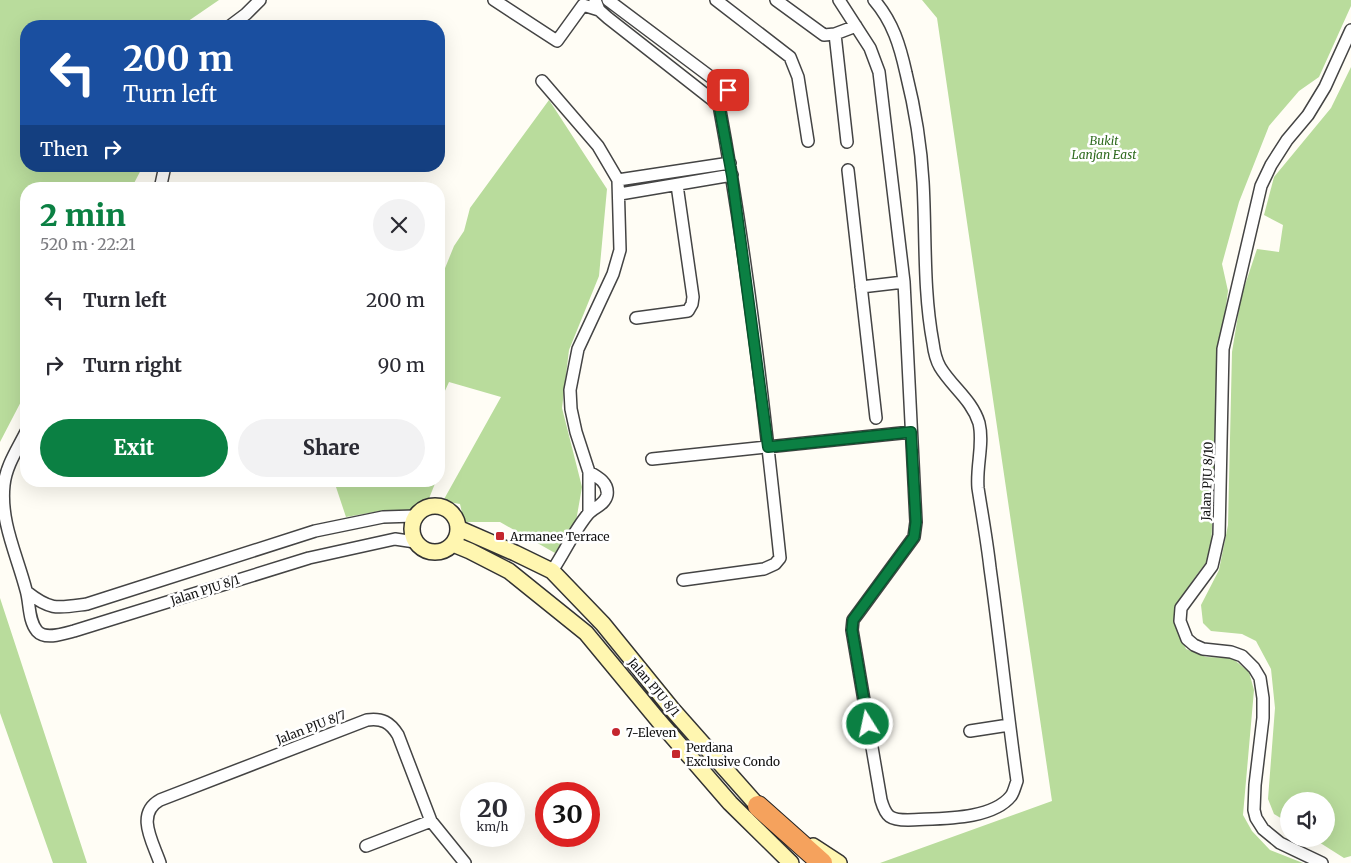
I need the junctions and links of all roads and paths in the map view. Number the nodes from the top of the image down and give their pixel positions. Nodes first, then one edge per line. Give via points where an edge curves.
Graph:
1 (260, 0) edge
2 (494, 0) edge
3 (608, 0) edge
4 (716, 0) edge
5 (776, 0) edge
6 (839, 0) edge
7 (874, 0) edge
8 (597, 5) edge
9 (238, 20) edge
10 (856, 26) junction
11 (1351, 30) edge
12 (835, 34) junction
13 (542, 81) dead end
14 (719, 105) junction
15 (808, 142) dead end
16 (847, 142) dead end
17 (730, 163) junction
18 (848, 170) dead end
19 (732, 176) junction
20 (618, 180) junction
21 (677, 185) junction
22 (620, 194) junction
23 (904, 282) junction
24 (861, 287) junction
25 (636, 318) dead end
26 (876, 418) dead end
27 (911, 432) junction
28 (20, 444) edge
29 (768, 447) junction
30 (652, 459) dead end
31 (589, 472) junction
32 (589, 513) junction
33 (414, 516) junction
34 (458, 528) junction
35 (415, 542) junction
36 (453, 544) junction
37 (552, 571) junction
38 (683, 580) dead end
39 (27, 592) junction
40 (87, 604) junction
41 (95, 625) junction
42 (672, 708) junction
43 (658, 720) junction
44 (1009, 725) junction
45 (970, 730) dead end
46 (758, 806) junction
47 (431, 821) junction
48 (366, 846) dead end
49 (160, 863) edge
50 (465, 863) edge
51 (791, 863) edge
52 (822, 863) edge
53 (839, 863) edge
54 (1322, 863) edge

1 - 9 street
2 - 8 street via 557,41 583,5
3 - 14 street via 728,90 729,94
4 - 15 street via 790,57 798,77
5 - 12 street via 824,35
6 - 10 street
7 - 44 street via 883,10 900,47 913,100 923,180 933,346 939,365 971,405 979,423 978,485
8 - 14 street
10 - 12 street
10 - 23 street via 870,48 879,72
11 - 54 street, Jalan PJU 8/10 via 1325,87 1287,140 1261,186 1223,348 1219,535 1212,566 1181,608 1180,621 1187,639 1194,645 1242,656 1260,678 1263,718 1255,785 1256,818 1263,830 1280,843
12 - 16 street
13 - 20 street via 598,146
14 - 17 street
17 - 19 street
17 - 20 street
18 - 24 street
19 - 21 street
19 - 29 street
20 - 22 street
21 - 22 street
21 - 25 street via 692,304 688,310
22 - 31 street via 620,250 613,274 578,349 570,390 576,432
23 - 24 street
23 - 27 street
24 - 26 street
27 - 29 street
27 - 44 street via 914,537 858,612 852,630 881,800 889,817 908,820 976,815 1006,801 1013,794 1017,781
28 - 39 street, Jalan PJU 8/1 via 7,470 3,503 12,548
29 - 30 street
29 - 38 street via 780,558 764,569
31 - 32 street
31 - 32 street via 600,478 607,490 602,504
32 - 37 street
33 - 34 main road via 426,507 441,506 453,514
33 - 35 main road via 411,529
33 - 40 street, Jalan PJU 8/1 via 383,517 315,531
34 - 36 main road
34 - 37 main road, Jalan PJU 8/1
35 - 36 main road via 429,552 446,550
35 - 41 street, Jalan PJU 8/1 via 395,538 309,558
36 - 43 main road, Jalan PJU 8/1 via 509,572 586,632
37 - 42 main road, Jalan PJU 8/1 via 602,624
39 - 40 street, Jalan PJU 8/1 via 53,607
39 - 41 street, Jalan PJU 8/1 via 30,614 41,634 51,636
40 - 41 street
42 - 43 main road
42 - 46 main road, Jalan PJU 8/1
43 - 51 main road, Jalan PJU 8/1 via 730,804
44 - 45 street
46 - 52 highway
46 - 53 main road, Jalan PJU 8/1
47 - 48 street
47 - 49 street, Jalan PJU 8/7 via 398,735 393,727 378,718 152,805 146,821
47 - 50 street, Jalan PJU 8/7

